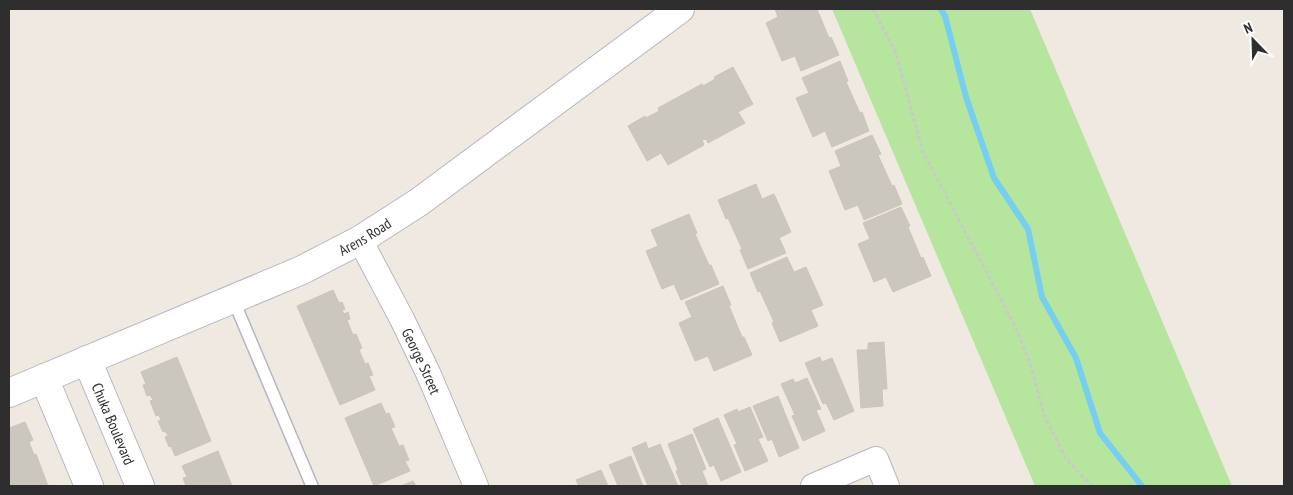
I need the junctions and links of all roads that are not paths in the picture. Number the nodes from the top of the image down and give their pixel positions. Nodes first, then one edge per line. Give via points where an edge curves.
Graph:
1 (680, 9) edge
2 (360, 240) junction
3 (232, 299) junction
4 (87, 360) junction
5 (44, 378) junction
6 (9, 393) edge
7 (89, 486) edge
8 (140, 486) edge
9 (312, 486) edge
10 (476, 486) edge
11 (813, 486) edge
12 (887, 486) edge

1 - 2 street, Arens Road via 418,202
2 - 3 street, Arens Road via 302,270
2 - 10 street, George Street via 429,374
3 - 4 street, Arens Road
3 - 9 lane
4 - 5 street, Arens Road
4 - 8 street, Chuka Boulevard
5 - 6 street, Arens Road
5 - 7 street
11 - 12 street via 876,459

